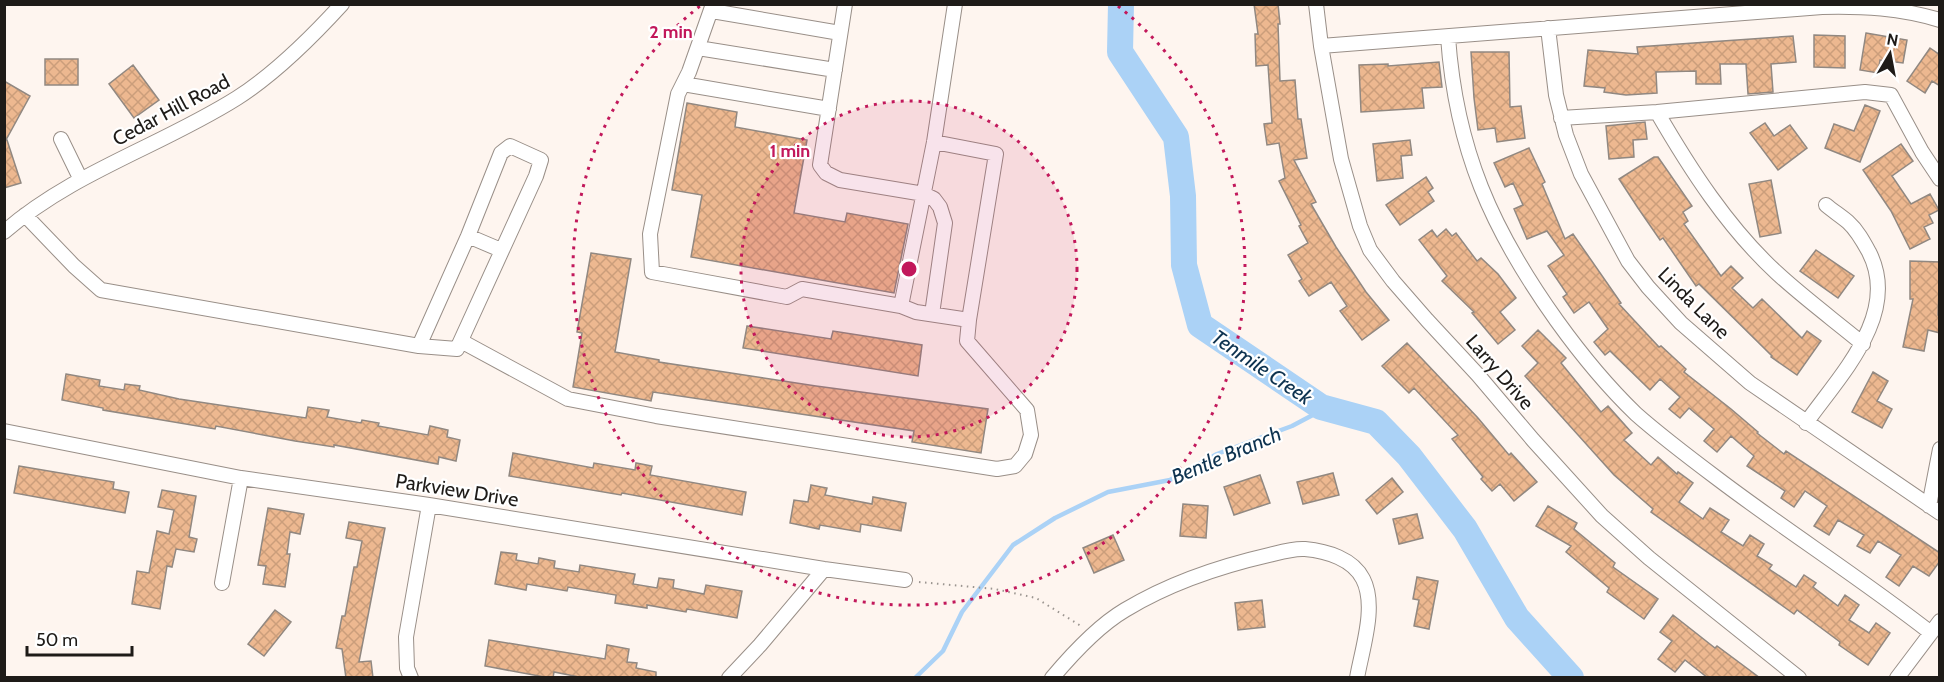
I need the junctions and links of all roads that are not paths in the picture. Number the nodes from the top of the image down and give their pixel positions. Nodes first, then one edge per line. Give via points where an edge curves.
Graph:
1 (342, 4) edge
2 (845, 4) edge
3 (955, 4) edge
4 (1316, 4) edge
5 (712, 8) edge
6 (1940, 20) edge
7 (1548, 28) junction
8 (840, 33) junction
9 (1448, 37) junction
10 (1321, 46) junction
11 (698, 48) junction
12 (835, 70) junction
13 (683, 84) junction
14 (829, 109) junction
15 (1657, 112) junction
16 (1561, 118) junction
17 (61, 139) dead end
18 (934, 142) junction
19 (80, 178) junction
20 (1940, 179) edge
21 (924, 194) junction
22 (1826, 206) dead end
23 (25, 215) junction
24 (4, 232) edge
25 (468, 236) junction
26 (501, 250) junction
27 (901, 306) junction
28 (932, 314) junction
29 (969, 320) junction
30 (461, 340) junction
31 (1863, 344) junction
32 (419, 346) junction
33 (1806, 423) junction
34 (4, 431) edge
35 (1940, 449) edge
36 (241, 478) junction
37 (429, 505) junction
38 (1934, 509) edge
39 (824, 569) junction
40 (904, 580) road end
41 (222, 583) dead end
42 (1940, 621) edge
43 (1931, 633) junction
44 (411, 678) edge
45 (729, 678) edge
46 (1052, 678) edge
47 (1357, 678) edge
48 (1799, 678) edge
49 (1897, 678) edge

1 - 19 street, Cedar Hill Road via 294,53 238,97
2 - 8 street
3 - 18 street
4 - 10 street, Larry Drive
5 - 8 street
5 - 11 street
6 - 7 street via 1894,8 1861,6
7 - 9 street
7 - 16 street, Linda Lane
8 - 12 street
9 - 10 street
9 - 43 street via 1460,121 1477,180 1520,266 1579,351 1635,413 1688,457
10 - 48 street, Larry Drive via 1341,159 1356,216 1370,250 1393,281 1602,516
11 - 12 street
11 - 13 street
12 - 14 street
13 - 14 street
13 - 27 street via 650,234 652,272 787,297 802,289
14 - 21 street via 820,165 826,173 840,180
15 - 16 street
15 - 20 street via 1865,92 1891,95
15 - 31 street via 1732,225 1777,273
16 - 33 street, Linda Lane via 1581,174 1629,261 1648,287 1681,323 1750,383
17 - 19 street
18 - 21 street
18 - 29 street via 996,154
19 - 23 street, Cedar Hill Road
21 - 27 street
21 - 28 street via 940,207 945,223
22 - 31 street via 1849,222 1873,260 1878,280 1877,305
23 - 24 street, Cedar Hill Road
23 - 32 street via 101,290
25 - 26 street
25 - 26 street via 501,153 510,146 541,160
25 - 32 street
26 - 30 street
27 - 28 street
28 - 29 street
29 - 30 street via 967,341 1027,410 1031,435 1025,454 1015,466 997,469 568,399
30 - 32 street via 457,349
31 - 33 street
33 - 38 street, Linda Lane
34 - 36 street, Parkview Drive
35 - 38 street
36 - 37 street, Parkview Drive
36 - 41 street
37 - 39 street, Parkview Drive
37 - 44 street via 406,637
39 - 40 street, Parkview Drive
39 - 45 street
42 - 43 street
43 - 49 street
46 - 47 street via 1095,634 1124,610 1150,596 1249,559 1304,549 1336,556 1354,567 1363,580 1369,596 1369,614

